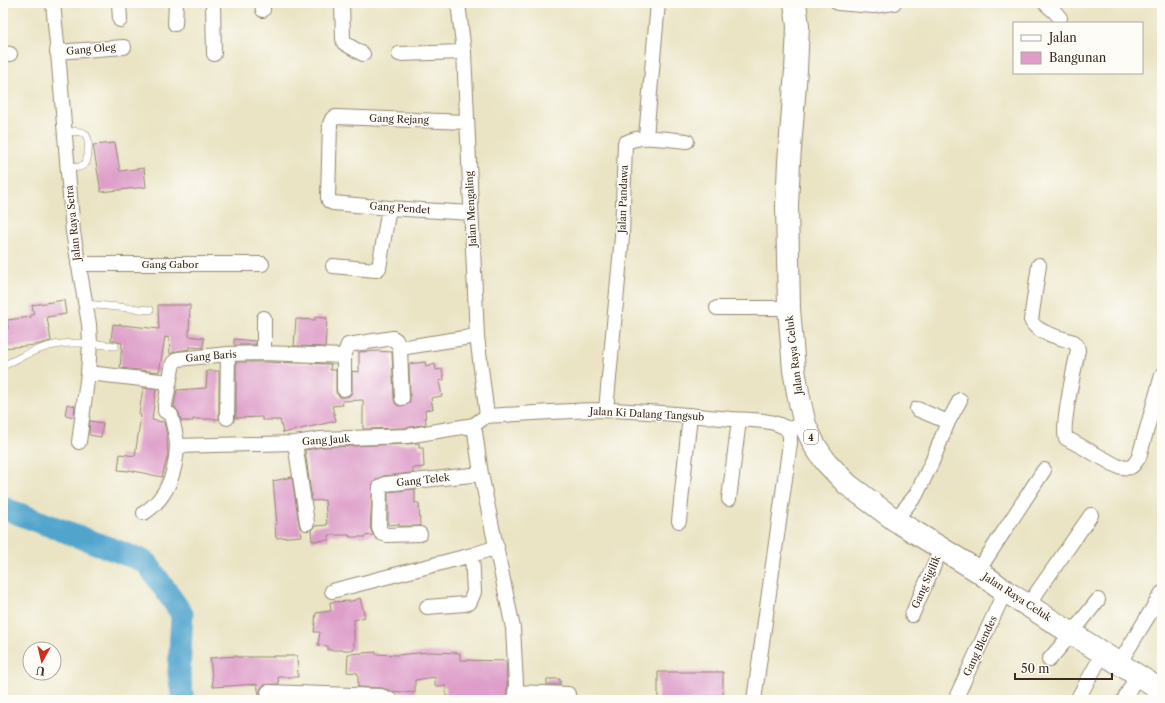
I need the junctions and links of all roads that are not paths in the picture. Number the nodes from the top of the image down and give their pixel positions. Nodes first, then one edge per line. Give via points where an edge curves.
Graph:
1 (53, 3) edge
2 (119, 3) edge
3 (176, 3) edge
4 (213, 3) edge
5 (342, 3) edge
6 (458, 3) edge
7 (658, 3) edge
8 (795, 3) edge
9 (838, 3) edge
10 (894, 3) edge
11 (1045, 3) edge
12 (1060, 18) dead end
13 (120, 20) dead end
14 (175, 24) dead end
15 (124, 47) dead end
16 (57, 52) junction
17 (464, 52) junction
18 (214, 54) dead end
19 (363, 54) dead end
20 (399, 54) dead end
21 (467, 122) junction
22 (65, 133) junction
23 (646, 138) junction
24 (687, 141) dead end
25 (68, 168) junction
26 (329, 201) joint
27 (388, 208) junction
28 (471, 213) junction
29 (78, 264) junction
30 (262, 264) dead end
31 (1039, 265) dead end
32 (333, 266) dead end
33 (85, 304) junction
34 (717, 308) dead end
35 (789, 308) junction
36 (150, 310) dead end
37 (264, 318) dead end
38 (477, 336) junction
39 (90, 343) junction
40 (115, 346) dead end
41 (400, 348) junction
42 (264, 353) junction
43 (228, 354) junction
44 (344, 356) junction
45 (3, 366) edge
46 (88, 373) junction
47 (1162, 375) edge
48 (169, 382) junction
49 (344, 389) dead end
50 (402, 398) dead end
51 (960, 400) dead end
52 (917, 409) dead end
53 (606, 410) junction
54 (690, 415) junction
55 (487, 416) junction
56 (227, 418) dead end
57 (739, 420) junction
58 (948, 422) junction
59 (474, 425) junction
60 (796, 427) junction
61 (79, 442) dead end
62 (295, 443) junction
63 (177, 446) junction
64 (1044, 470) dead end
65 (481, 474) junction
66 (729, 499) dead end
67 (144, 513) dead end
68 (1092, 515) dead end
69 (895, 520) junction
70 (679, 521) dead end
71 (307, 523) dead end
72 (420, 534) dead end
73 (497, 547) junction
74 (941, 549) junction
75 (472, 555) junction
76 (978, 571) junction
77 (332, 591) dead end
78 (1005, 591) junction
79 (1162, 593) edge
80 (1098, 600) dead end
81 (1028, 606) junction
82 (428, 607) dead end
83 (912, 615) dead end
84 (1072, 633) junction
85 (1049, 660) dead end
86 (1120, 664) junction
87 (1162, 691) edge
88 (268, 692) dead end
89 (568, 694) dead end
90 (515, 696) edge
91 (390, 700) edge
92 (754, 700) edge
93 (955, 700) edge
94 (1077, 700) edge
95 (1124, 700) edge

1 - 16 street, Jalan Raya Setra
2 - 13 street
3 - 14 street
4 - 18 street
5 - 19 street via 344,43
6 - 17 street, Jalan Mengaling
7 - 23 street
8 - 35 highway, Jalan Raya Celuk / 4 via 798,26 788,162
9 - 10 street via 873,6
11 - 12 street
15 - 16 street, Gang Oleg
16 - 22 street, Jalan Raya Setra
17 - 20 street
17 - 21 street, Jalan Mengaling
21 - 26 street, Gang Rejang via 336,117 332,119
21 - 28 street, Jalan Mengaling
22 - 25 street, Jalan Raya Setra
22 - 25 lane via 84,133 88,143 86,163 80,167
23 - 24 street
23 - 53 street, Jalan Pandawa via 632,139 625,144 622,238
25 - 29 street, Jalan Raya Setra
26 - 27 street, Gang Pendet
27 - 28 street, Gang Pendet
27 - 32 street via 379,268 376,270
28 - 38 street, Jalan Mengaling
29 - 30 street, Gang Gabor
29 - 33 street, Jalan Raya Setra
31 - 47 street via 1031,320 1033,325 1074,342 1078,350 1065,422 1066,438 1117,466 1130,468 1139,457
33 - 36 lane
33 - 39 street, Jalan Raya Setra
34 - 35 street
35 - 60 highway, Jalan Raya Celuk / 4
37 - 42 street
38 - 41 street
38 - 55 street, Jalan Mengaling
39 - 40 lane
39 - 45 lane via 41,348
39 - 46 street, Jalan Raya Setra
41 - 44 street via 396,340 390,338 351,344
41 - 50 street
42 - 43 street, Gang Baris
42 - 44 street, Gang Baris
43 - 48 street, Gang Baris via 178,358 173,363
43 - 56 street
44 - 49 street
46 - 48 street
46 - 61 street, Jalan Raya Setra
48 - 63 street, Gang Baris via 165,411 171,415
51 - 58 street
52 - 58 street
53 - 54 street, Jalan Ki Dalang Tangsub
53 - 55 street, Jalan Ki Dalang Tangsub
54 - 57 street, Jalan Ki Dalang Tangsub
54 - 70 street
55 - 59 street
57 - 60 street, Jalan Ki Dalang Tangsub
57 - 66 street
58 - 69 street via 916,495
59 - 62 street, Gang Jauk via 407,436 321,439
59 - 65 street
60 - 69 highway, Jalan Raya Celuk / 4 via 847,484
60 - 92 street via 790,435
62 - 63 street, Gang Jauk
62 - 71 street
63 - 67 street, Gang Baris via 170,483 160,500
64 - 76 street
65 - 72 street, Gang Telek via 385,484 380,487 381,533
65 - 73 street
68 - 81 street
69 - 74 highway, Jalan Raya Celuk / 4
73 - 75 street
73 - 90 street via 513,628
74 - 76 highway, Jalan Raya Celuk / 4
74 - 83 street, Gang Sigilik
75 - 77 street
75 - 82 street via 474,592 470,602
76 - 78 highway, Jalan Raya Celuk / 4
78 - 81 highway, Jalan Raya Celuk / 4
78 - 93 street, Gang Blendes
79 - 86 street
80 - 84 street
81 - 84 highway, Jalan Raya Celuk / 4
84 - 85 street
84 - 86 highway, Jalan Raya Celuk / 4
86 - 87 highway, Jalan Raya Celuk / 4
86 - 94 street
86 - 95 street
88 - 91 street via 381,696
89 - 90 street

